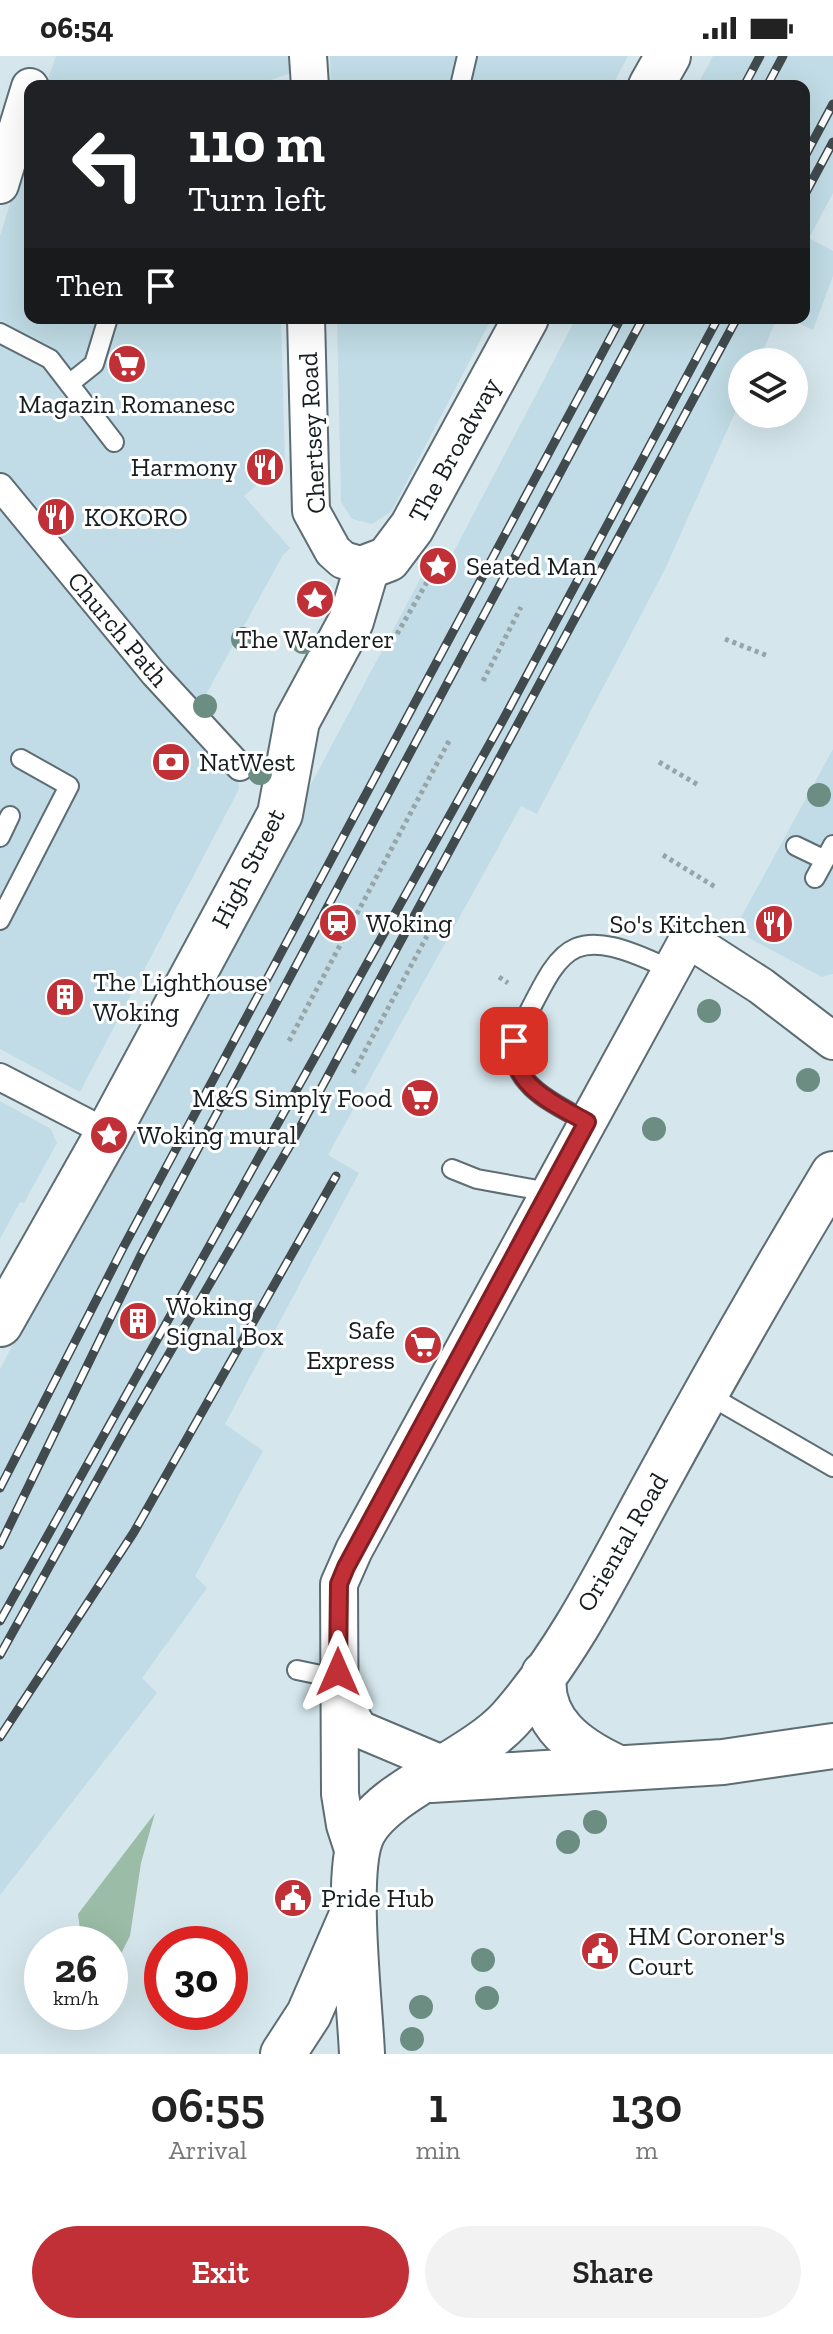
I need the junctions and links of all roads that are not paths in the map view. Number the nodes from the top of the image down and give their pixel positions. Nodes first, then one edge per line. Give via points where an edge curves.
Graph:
1 (39, 56) edge
2 (308, 56) edge
3 (467, 56) edge
4 (668, 56) edge
5 (33, 80) edge
6 (310, 80) edge
7 (461, 80) edge
8 (654, 80) edge
9 (24, 108) edge
10 (0, 185) edge
11 (106, 324) edge
12 (306, 324) edge
13 (523, 324) edge
14 (0, 333) edge
15 (69, 384) junction
16 (114, 442) dead end
17 (0, 487) edge
18 (367, 567) junction
19 (21, 759) dead end
20 (240, 767) dead end
21 (10, 816) dead end
22 (0, 837) edge
23 (796, 846) dead end
24 (829, 853) edge
25 (815, 878) dead end
26 (0, 920) edge
27 (679, 954) junction
28 (831, 1036) edge
29 (0, 1077) edge
30 (587, 1122) junction
31 (108, 1133) junction
32 (452, 1169) dead end
33 (833, 1174) edge
34 (549, 1192) junction
35 (0, 1324) edge
36 (705, 1393) junction
37 (833, 1467) edge
38 (297, 1670) dead end
39 (544, 1674) junction
40 (338, 1683) junction
41 (833, 1746) edge
42 (616, 1767) junction
43 (439, 1774) junction
44 (356, 1859) junction
45 (355, 1905) junction
46 (283, 2054) edge
47 (362, 2054) edge

1 - 5 street
2 - 6 street
3 - 7 lane
4 - 8 street
9 - 10 street
11 - 15 lane via 94,364
12 - 18 street, Chertsey Road via 311,511 333,551
13 - 18 street, The Broadway via 412,527 388,559
14 - 15 lane via 50,359
15 - 16 lane
17 - 20 street, Church Path via 154,674
18 - 31 street, High Street via 351,621 297,721 280,814
19 - 26 lane via 69,786
21 - 22 lane
23 - 24 lane
24 - 25 lane
27 - 28 street
27 - 30 street
27 - 30 lane via 596,945 566,952 554,965 514,1041 513,1055 522,1078
29 - 31 street
30 - 34 street
31 - 35 street, High Street
32 - 34 lane
33 - 36 street, Oriental Road
34 - 40 street via 346,1567 339,1584
36 - 37 lane
36 - 39 street, Oriental Road
38 - 40 lane
39 - 42 street via 545,1701 560,1728 582,1750
39 - 43 street, Oriental Road via 495,1734
40 - 43 street via 359,1729
40 - 44 street via 340,1794
41 - 42 street via 749,1759
42 - 43 street via 542,1775
43 - 44 street, Oriental Road via 380,1811 361,1838
44 - 45 street
45 - 46 street via 309,2014
45 - 47 street

